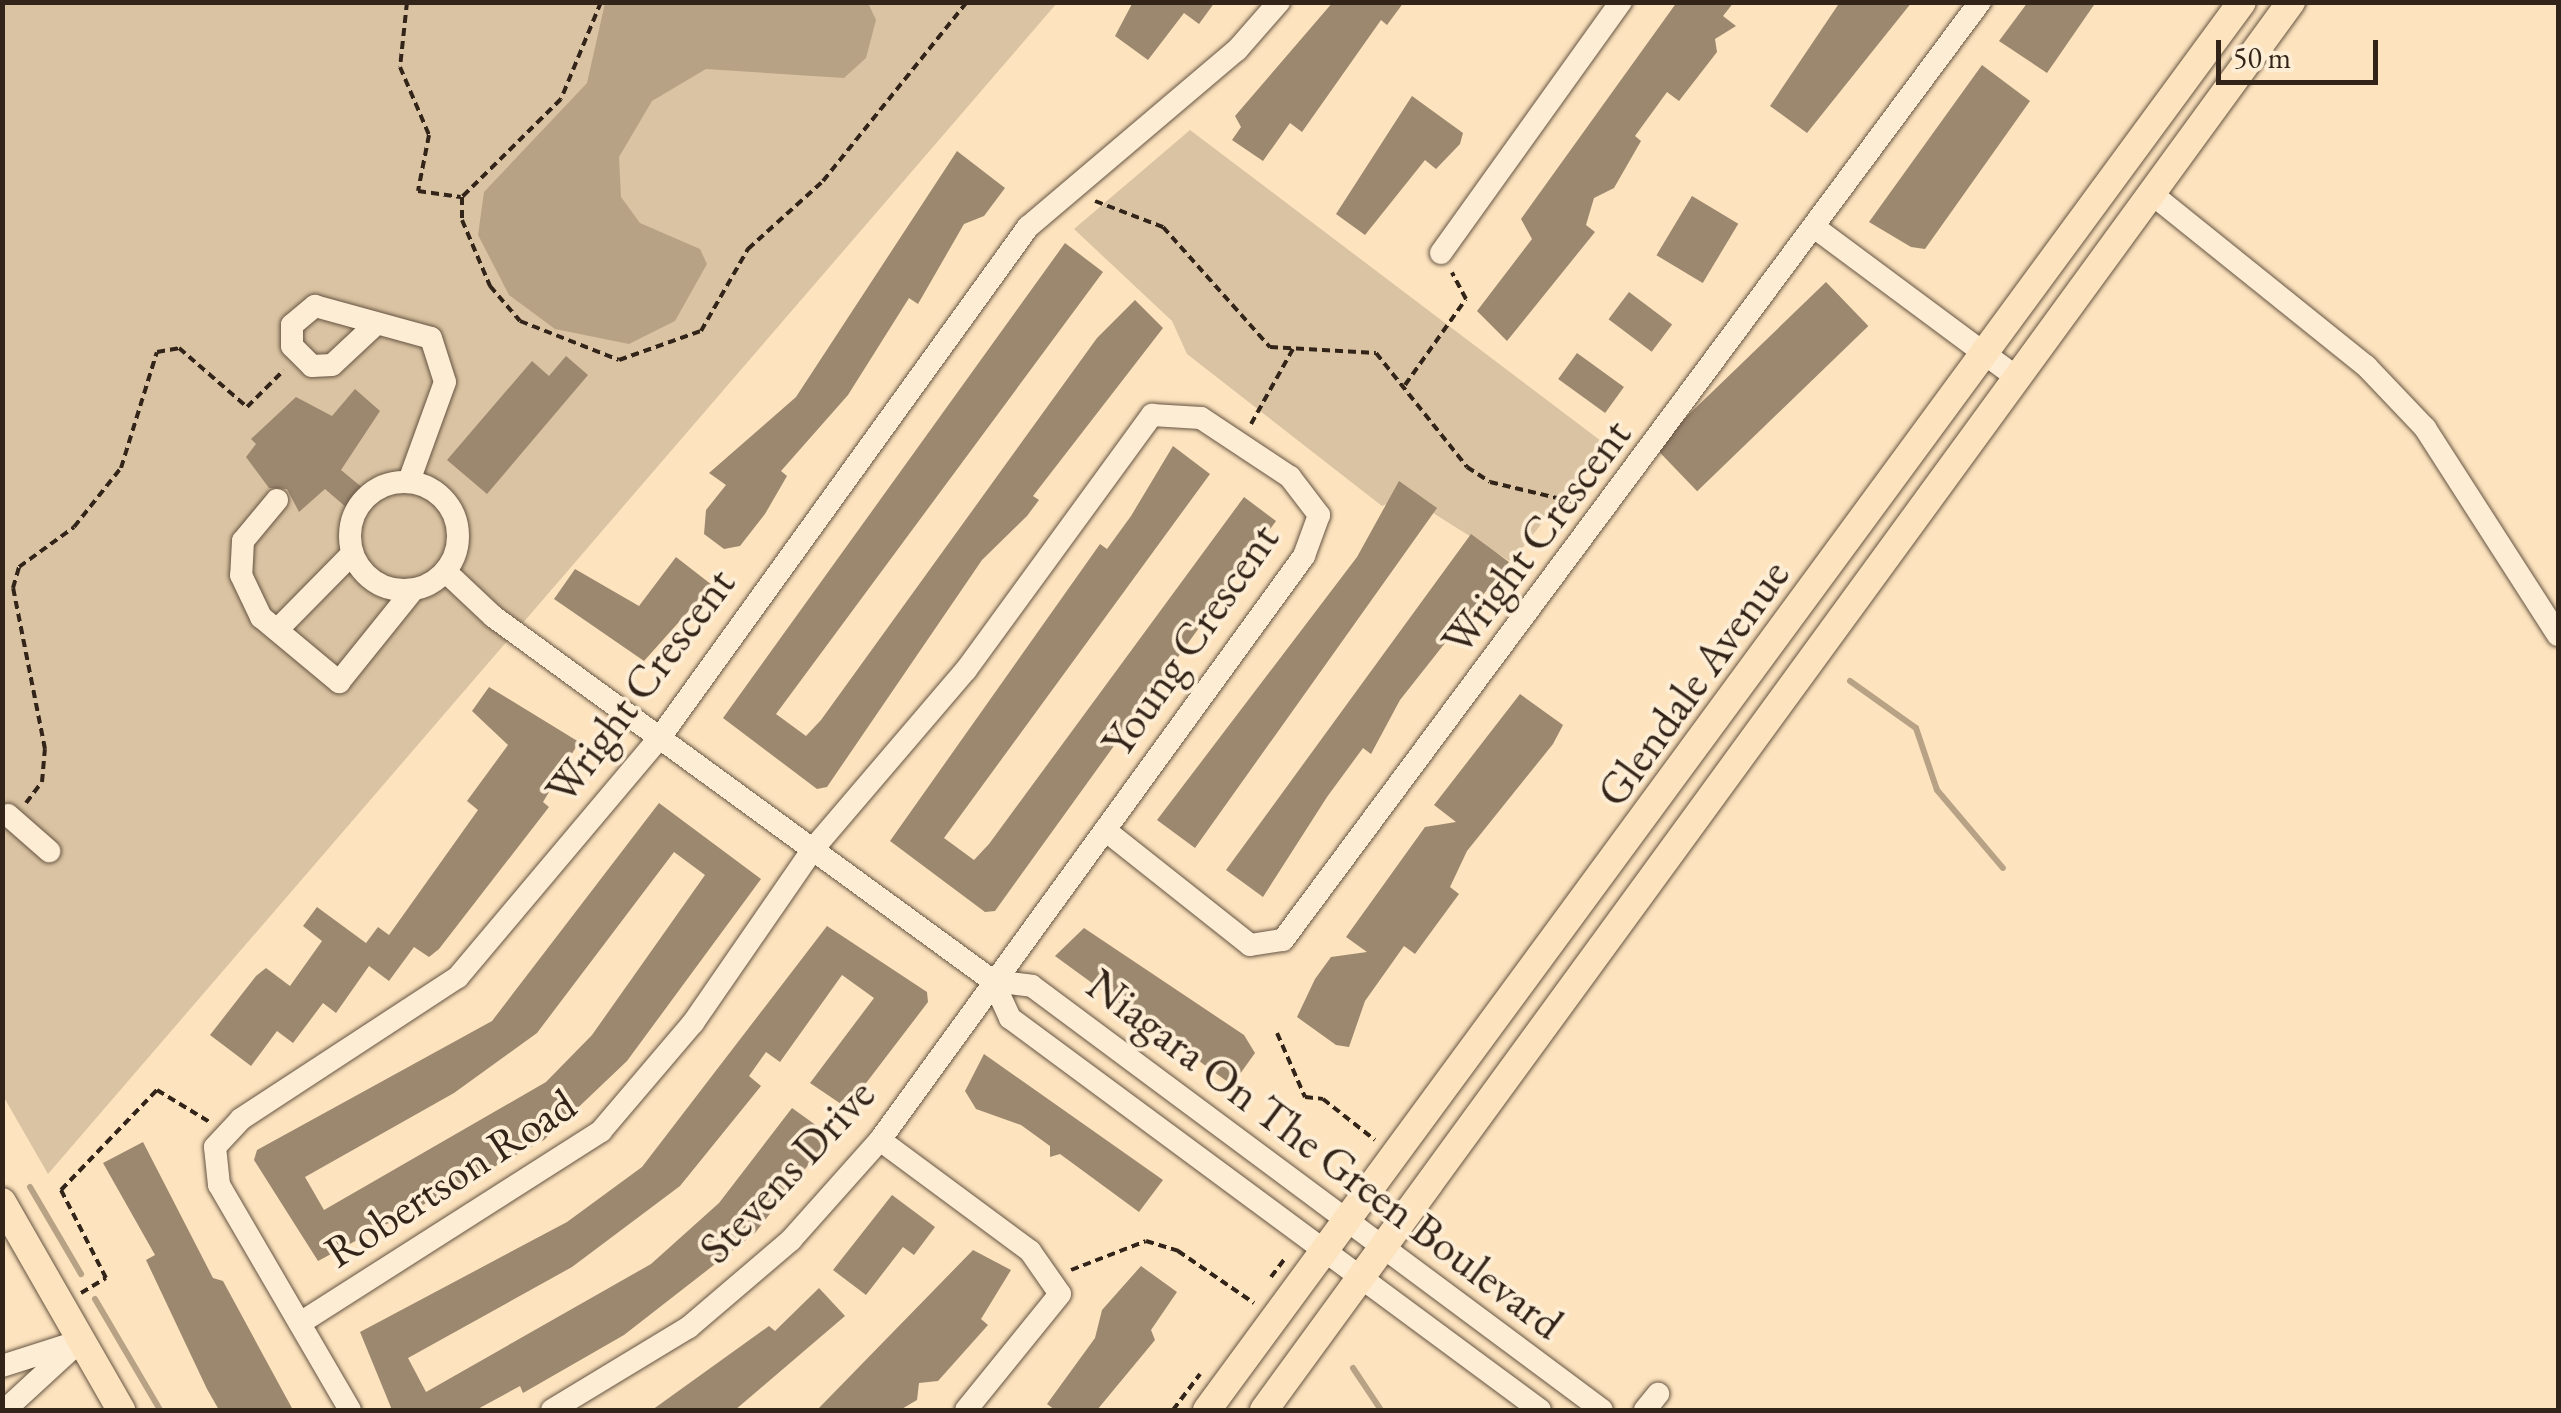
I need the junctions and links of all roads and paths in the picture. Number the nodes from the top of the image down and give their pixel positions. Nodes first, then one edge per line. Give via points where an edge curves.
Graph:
1 (406, 2) edge
2 (600, 2) edge
3 (967, 2) edge
4 (1278, 2) edge
5 (1621, 2) edge
6 (1980, 2) edge
7 (2242, 2) edge
8 (2291, 2) edge
9 (1064, 192) junction
10 (2152, 194) junction
11 (462, 197) junction
12 (1814, 227) junction
13 (1441, 254) joint
14 (376, 324) junction
15 (1294, 348) junction
16 (296, 355) junction
17 (1986, 355) junction
18 (2017, 378) junction
19 (1405, 385) junction
20 (1238, 445) junction
21 (409, 481) junction
22 (277, 500) dead end
23 (1607, 509) junction
24 (352, 554) junction
25 (446, 572) junction
26 (413, 590) junction
27 (2553, 597) edge
28 (277, 630) junction
29 (2558, 635) edge
30 (661, 736) junction
31 (8, 815) joint
32 (1105, 830) junction
33 (813, 849) junction
34 (49, 851) dead end
35 (993, 981) junction
36 (1277, 1034) dead end
37 (228, 1133) junction
38 (880, 1140) junction
39 (1376, 1141) dead end
40 (2, 1202) edge
41 (1348, 1221) junction
42 (1382, 1247) junction
43 (1326, 1251) junction
44 (1054, 1276) junction
45 (1360, 1278) junction
46 (1254, 1303) dead end
47 (60, 1304) junction
48 (300, 1323) junction
49 (80, 1341) junction
50 (2, 1366) edge
51 (5, 1410) edge
52 (121, 1410) edge
53 (350, 1410) edge
54 (552, 1410) edge
55 (966, 1410) edge
56 (1208, 1410) edge
57 (1264, 1410) edge
58 (1540, 1410) edge
59 (1602, 1410) edge

1 - 11 path via 400,67 429,135 418,192
2 - 11 path via 561,99
3 - 11 path via 823,181 748,249 701,331 682,340 619,360 520,321 473,258
4 - 9 street, Wright Crescent via 1237,50
5 - 13 street
6 - 12 street, Wright Crescent
7 - 17 main road, Glendale Avenue
8 - 10 main road, Glendale Avenue
9 - 15 path via 1162,227 1247,328 1270,347
9 - 30 street, Wright Crescent via 940,339
10 - 18 main road, Glendale Avenue
10 - 27 street via 2366,366 2425,428
12 - 17 street
12 - 23 street, Wright Crescent
13 - 19 path via 1466,299
14 - 16 street via 332,365
14 - 16 street via 325,306 305,310 290,336
14 - 21 street via 418,328 443,357 444,382
15 - 19 path via 1376,353
15 - 20 path
16 - 31 path via 253,407 178,348 157,352 121,468 74,527 20,568 13,588 45,749 42,782
17 - 18 street
17 - 41 main road, Glendale Avenue
18 - 42 main road, Glendale Avenue
19 - 23 path via 1467,467 1490,482
20 - 32 street, Young Crescent via 1310,499 1314,530
20 - 33 street, Young Crescent via 1201,418 1152,416 966,670
21 - 24 street via 360,504
21 - 25 street via 439,493 458,522
22 - 28 street via 238,559 261,617
23 - 32 street, Wright Crescent via 1284,940 1250,946
24 - 26 street via 376,583
24 - 28 street
25 - 26 street
25 - 30 street, Niagara On The Green Boulevard
26 - 28 street via 338,682
27 - 29 street
30 - 33 street, Niagara On The Green Boulevard
30 - 37 street, Wright Crescent via 458,977
31 - 34 street
32 - 35 street, Young Crescent
33 - 35 street, Niagara On The Green Boulevard
33 - 48 street, Robertson Road via 693,1023 601,1131
35 - 38 street, Stevens Drive
35 - 41 street, Niagara On The Green Boulevard via 1032,986
35 - 43 street, Niagara On The Green Boulevard via 1010,1018
36 - 39 path via 1306,1097 1324,1100
37 - 47 path via 157,1090 61,1190 106,1278
37 - 48 street via 215,1147 220,1185
38 - 44 street
38 - 54 street, Stevens Drive via 791,1240 689,1328
40 - 47 main road
41 - 42 street, Niagara On The Green Boulevard
41 - 43 main road, Glendale Avenue
42 - 45 main road, Glendale Avenue
42 - 59 street, Niagara On The Green Boulevard
43 - 45 street, Niagara On The Green Boulevard
43 - 56 main road, Glendale Avenue
44 - 46 path via 1146,1242 1178,1251
44 - 55 street via 1060,1294
45 - 57 main road, Glendale Avenue
45 - 58 street, Niagara On The Green Boulevard
47 - 49 main road
48 - 53 street
49 - 50 street
49 - 51 street
49 - 52 main road

